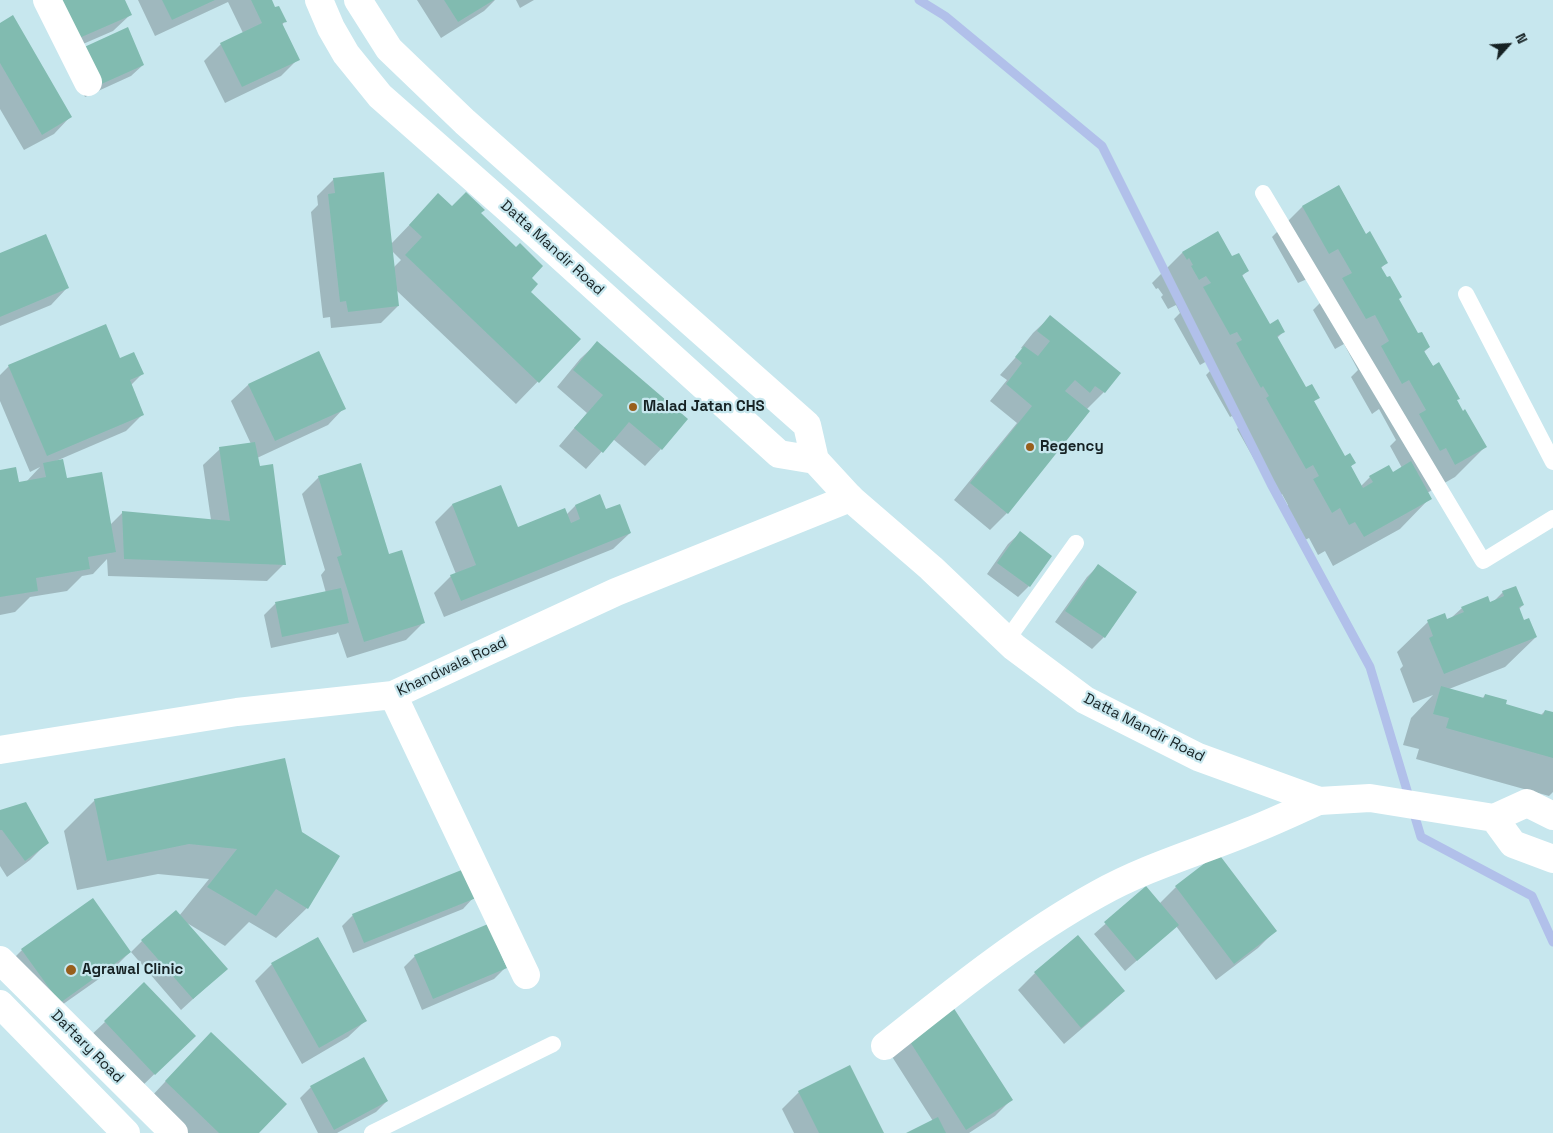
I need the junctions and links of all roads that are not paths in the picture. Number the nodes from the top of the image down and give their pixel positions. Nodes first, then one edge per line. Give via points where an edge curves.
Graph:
1 (48, 0) edge
2 (319, 0) edge
3 (358, 0) edge
4 (88, 82) dead end
5 (1263, 193) dead end
6 (1466, 294) dead end
7 (773, 395) junction
8 (747, 424) junction
9 (816, 460) junction
10 (1553, 462) edge
11 (850, 498) junction
12 (1553, 518) edge
13 (1076, 543) dead end
14 (1007, 640) junction
15 (393, 695) junction
16 (0, 750) edge
17 (1319, 801) junction
18 (1527, 803) junction
19 (1553, 816) edge
20 (1494, 818) junction
21 (1513, 844) junction
22 (1553, 859) edge
23 (0, 960) edge
24 (526, 976) dead end
25 (0, 1004) edge
26 (553, 1044) dead end
27 (885, 1046) dead end
28 (126, 1133) edge
29 (174, 1133) edge
30 (372, 1133) edge

1 - 4 main road
2 - 8 main road, Datta Mandir Road via 346,54 380,96
3 - 7 main road, Datta Mandir Road via 389,49
5 - 12 lane via 1484,561
6 - 10 lane
7 - 8 main road
7 - 9 main road, Datta Mandir Road via 807,425
8 - 9 main road, Datta Mandir Road via 780,454
9 - 11 main road, Datta Mandir Road
11 - 14 main road, Datta Mandir Road
11 - 15 main road, Khandwala Road via 616,592
13 - 14 lane
14 - 17 main road, Datta Mandir Road via 1086,700 1198,757
15 - 16 main road, Khandwala Road via 238,712
15 - 24 main road
17 - 20 main road, Datta Mandir Road via 1370,798
17 - 27 main road via 1153,867 1099,893 1036,931
18 - 19 main road
18 - 20 main road
18 - 21 main road
20 - 21 main road
21 - 22 main road
23 - 29 main road, Daftary Road
25 - 28 main road
26 - 30 lane

